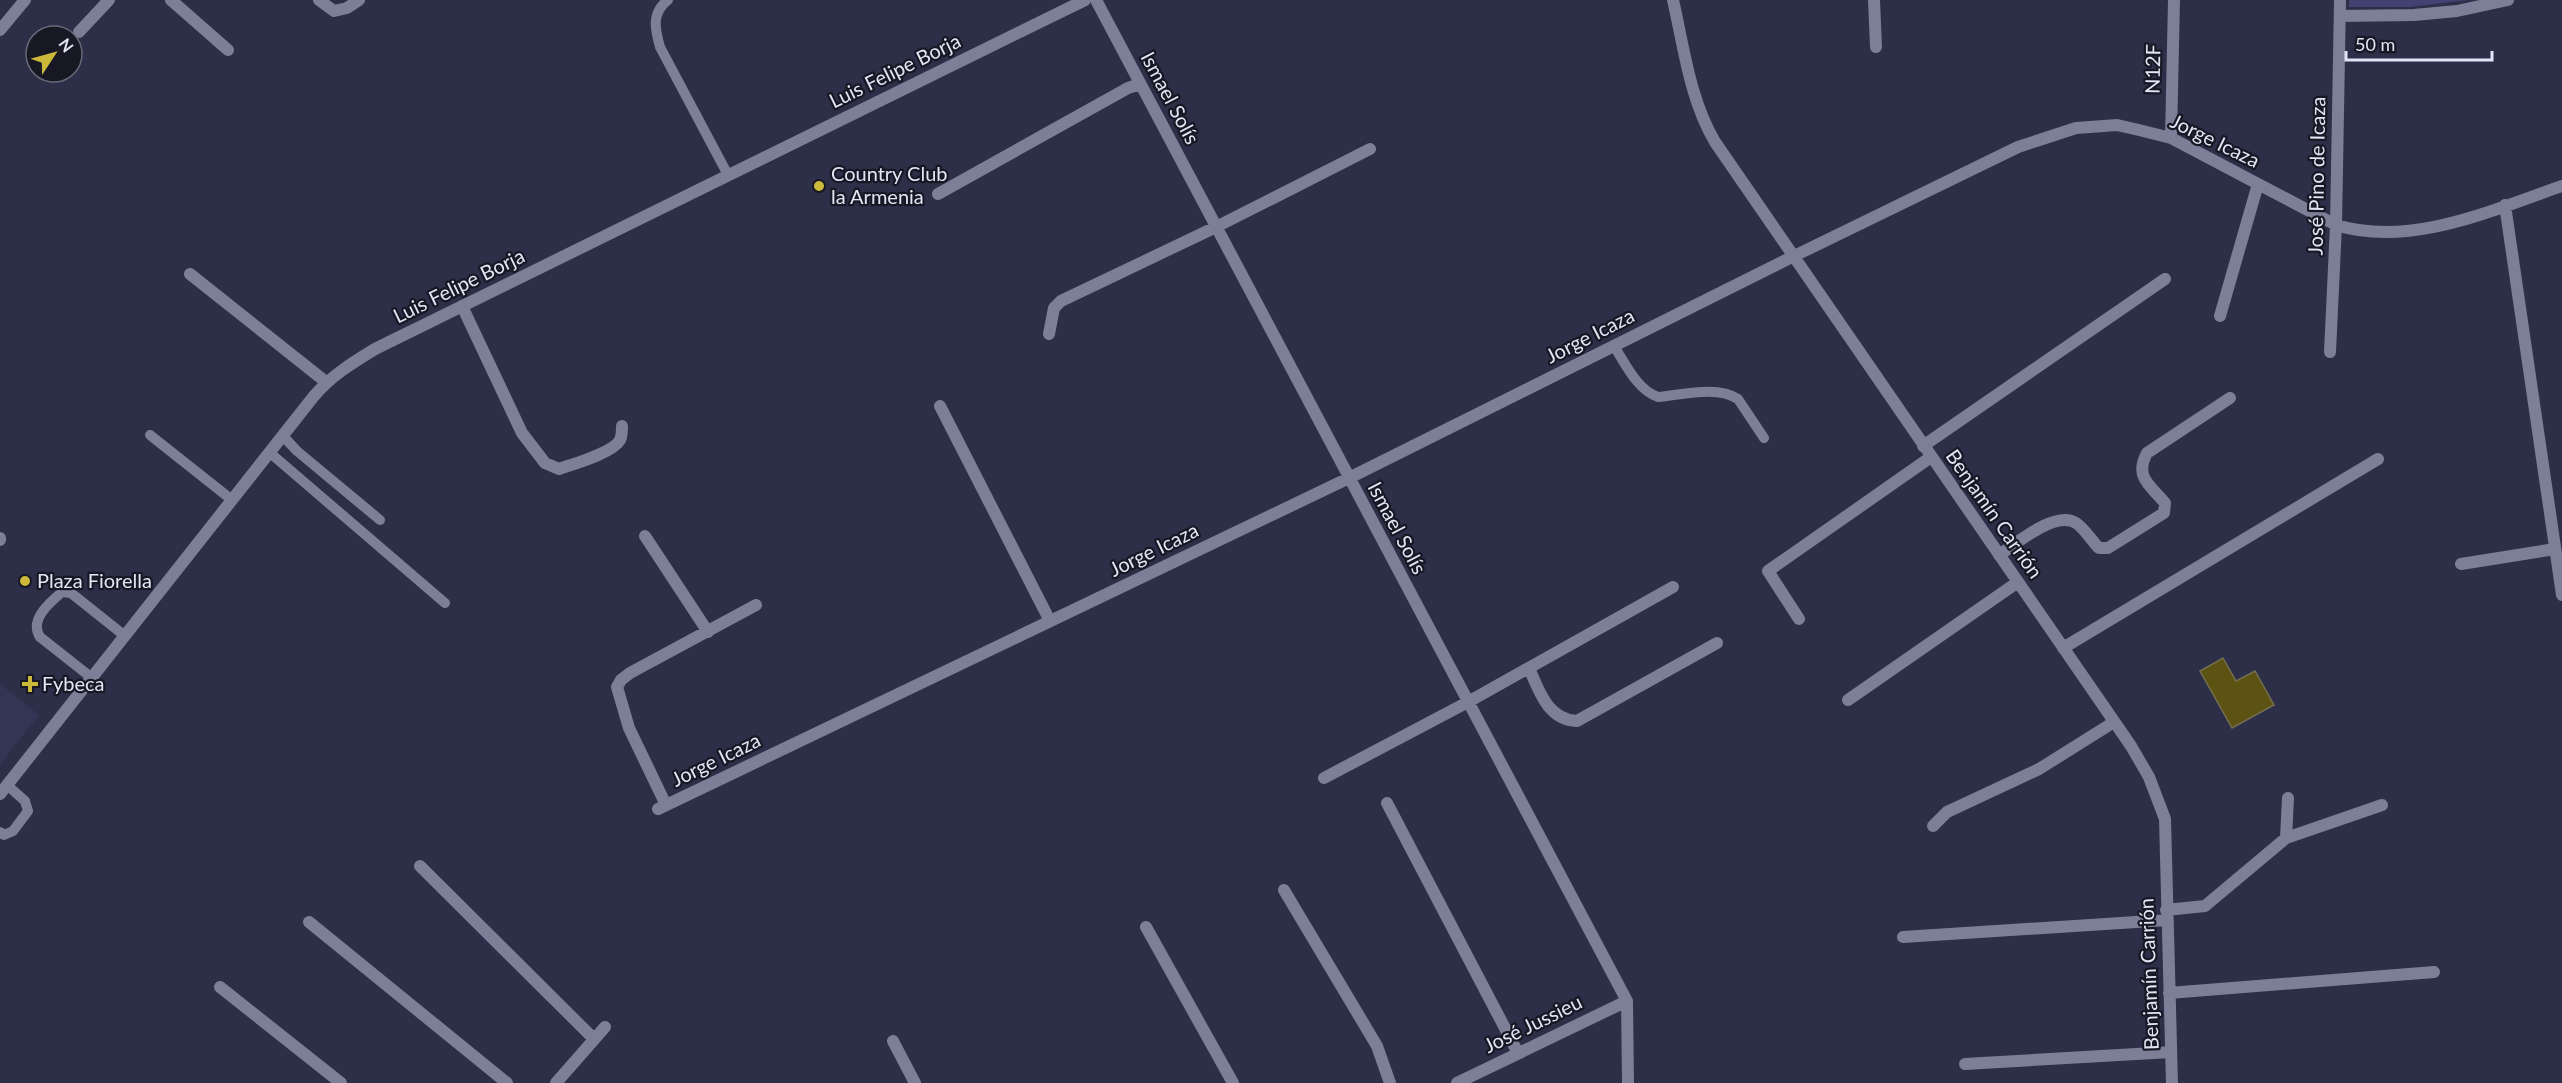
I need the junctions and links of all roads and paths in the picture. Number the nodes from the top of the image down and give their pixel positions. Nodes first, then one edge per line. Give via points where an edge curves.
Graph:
1 (25, 0) edge
2 (109, 0) edge
3 (171, 0) edge
4 (319, 0) edge
5 (359, 0) edge
6 (668, 0) edge
7 (1085, 0) edge
8 (1096, 0) edge
9 (1673, 0) edge
10 (1874, 0) edge
11 (2174, 0) edge
12 (2340, 0) edge
13 (2508, 0) edge
14 (2340, 16) junction
15 (84, 27) edge
16 (0, 30) edge
17 (1876, 47) dead end
18 (228, 50) dead end
19 (1140, 84) junction
20 (2171, 138) junction
21 (1370, 149) dead end
22 (728, 175) junction
23 (2258, 184) junction
24 (2562, 186) edge
25 (939, 194) dead end
26 (2505, 205) junction
27 (2336, 225) junction
28 (1216, 227) junction
29 (1792, 256) junction
30 (190, 274) dead end
31 (2165, 279) dead end
32 (462, 306) junction
33 (2220, 316) dead end
34 (1049, 334) dead end
35 (1614, 346) junction
36 (2330, 352) dead end
37 (326, 382) junction
38 (2230, 398) dead end
39 (940, 406) dead end
40 (621, 426) dead end
41 (150, 435) dead end
42 (283, 436) junction
43 (1764, 438) dead end
44 (1923, 446) junction
45 (269, 452) junction
46 (1931, 458) junction
47 (2378, 459) dead end
48 (1349, 478) junction
49 (232, 500) junction
50 (380, 520) dead end
51 (645, 536) dead end
52 (2555, 549) junction
53 (1999, 555) junction
54 (2461, 564) dead end
55 (2018, 582) junction
56 (1673, 587) dead end
57 (2562, 595) edge
58 (445, 603) dead end
59 (756, 604) dead end
60 (1799, 619) dead end
61 (1050, 621) junction
62 (708, 632) junction
63 (125, 636) junction
64 (1717, 643) dead end
65 (2063, 648) junction
66 (1529, 668) junction
67 (92, 678) junction
68 (1848, 700) dead end
69 (1468, 702) junction
70 (2114, 722) junction
71 (1324, 778) dead end
72 (4, 790) edge
73 (2288, 798) dead end
74 (1387, 803) dead end
75 (2382, 805) dead end
76 (1933, 826) dead end
77 (0, 832) edge
78 (2286, 838) junction
79 (420, 866) dead end
80 (1284, 890) dead end
81 (2167, 915) junction
82 (309, 922) dead end
83 (1146, 927) dead end
84 (1903, 937) dead end
85 (2434, 972) dead end
86 (220, 987) dead end
87 (2169, 993) junction
88 (1627, 1001) junction
89 (605, 1027) dead end
90 (594, 1039) junction
91 (893, 1041) dead end
92 (2171, 1052) junction
93 (1518, 1053) junction
94 (1965, 1064) dead end
95 (341, 1083) edge
96 (507, 1083) edge
97 (556, 1083) edge
98 (915, 1083) edge
99 (1233, 1083) edge
100 (1390, 1083) edge
101 (1457, 1083) edge
102 (1628, 1083) edge
103 (2172, 1083) edge

1 - 16 street
2 - 15 street
3 - 18 street
4 - 5 street via 334,11 347,9
6 - 22 lane via 660,6 654,25 660,47
7 - 22 street, Luis Felipe Borja
8 - 19 street, Ismael Solís
9 - 29 street, Benjamín Carrión via 1704,124
10 - 17 street
11 - 20 street, N12F
12 - 14 street, José Pino de Icaza
13 - 14 street via 2457,11
14 - 27 street, José Pino de Icaza
19 - 25 street
19 - 28 street, Ismael Solís
20 - 23 street, Jorge Icaza
20 - 29 street, Jorge Icaza via 2117,125 2054,134 2018,147
21 - 28 street
22 - 32 street, Luis Felipe Borja
23 - 27 street, Jorge Icaza
23 - 33 street
24 - 26 street, Jorge Icaza
26 - 27 street, Jorge Icaza via 2431,229 2355,231
26 - 52 street
27 - 36 street, José Pino de Icaza
28 - 34 street via 1061,301 1054,308
28 - 48 street, Ismael Solís
29 - 35 street, Jorge Icaza
29 - 44 street, Benjamín Carrión
30 - 37 street
31 - 44 street
32 - 37 street, Luis Felipe Borja via 375,349
32 - 40 street via 522,433 545,463 559,469 616,446 622,438
35 - 43 lane via 1650,394 1732,395
35 - 48 street, Jorge Icaza
37 - 42 street, Luis Felipe Borja
38 - 53 street via 2147,453 2140,465 2141,474 2165,503 2164,513 2108,548 2099,548 2075,522 2061,520 2045,525
39 - 61 street
41 - 49 lane
42 - 45 street, Luis Felipe Borja
42 - 50 lane
44 - 46 street, Benjamín Carrión
45 - 49 street, Luis Felipe Borja
45 - 58 lane
46 - 53 street, Benjamín Carrión
46 - 60 street via 1768,571
47 - 65 street
48 - 61 street, Jorge Icaza
48 - 69 street, Ismael Solís
49 - 63 street, Luis Felipe Borja
51 - 62 street
52 - 54 street
52 - 57 street
53 - 55 street, Benjamín Carrión
55 - 65 street, Benjamín Carrión
55 - 68 street
56 - 66 street
59 - 62 street
61 - 62 street, Jorge Icaza via 662,807 629,728 617,687 630,673
63 - 67 street, Luis Felipe Borja
63 - 67 lane via 71,593 62,592 36,621 40,637
64 - 66 street via 1577,721 1565,720 1551,710
65 - 70 street, Benjamín Carrión
66 - 69 street
67 - 72 street, Luis Felipe Borja
69 - 71 street
69 - 88 street, Ismael Solís
70 - 76 street via 2039,769 1947,812
70 - 81 street, Benjamín Carrión via 2149,777 2165,819
72 - 77 lane via 25,801 28,811 14,831 4,835
73 - 78 street
74 - 93 street
75 - 78 street
78 - 81 street via 2205,906
79 - 90 street
80 - 100 street via 1377,1046
81 - 84 street
81 - 87 street, Benjamín Carrión
82 - 96 street
83 - 99 street
85 - 87 street
86 - 95 street
87 - 92 street, Benjamín Carrión
88 - 93 street, José Jussieu
88 - 102 street, Ismael Solís
89 - 90 street
90 - 97 street
91 - 98 street
92 - 94 street
92 - 103 street, Benjamín Carrión
93 - 101 street, José Jussieu

